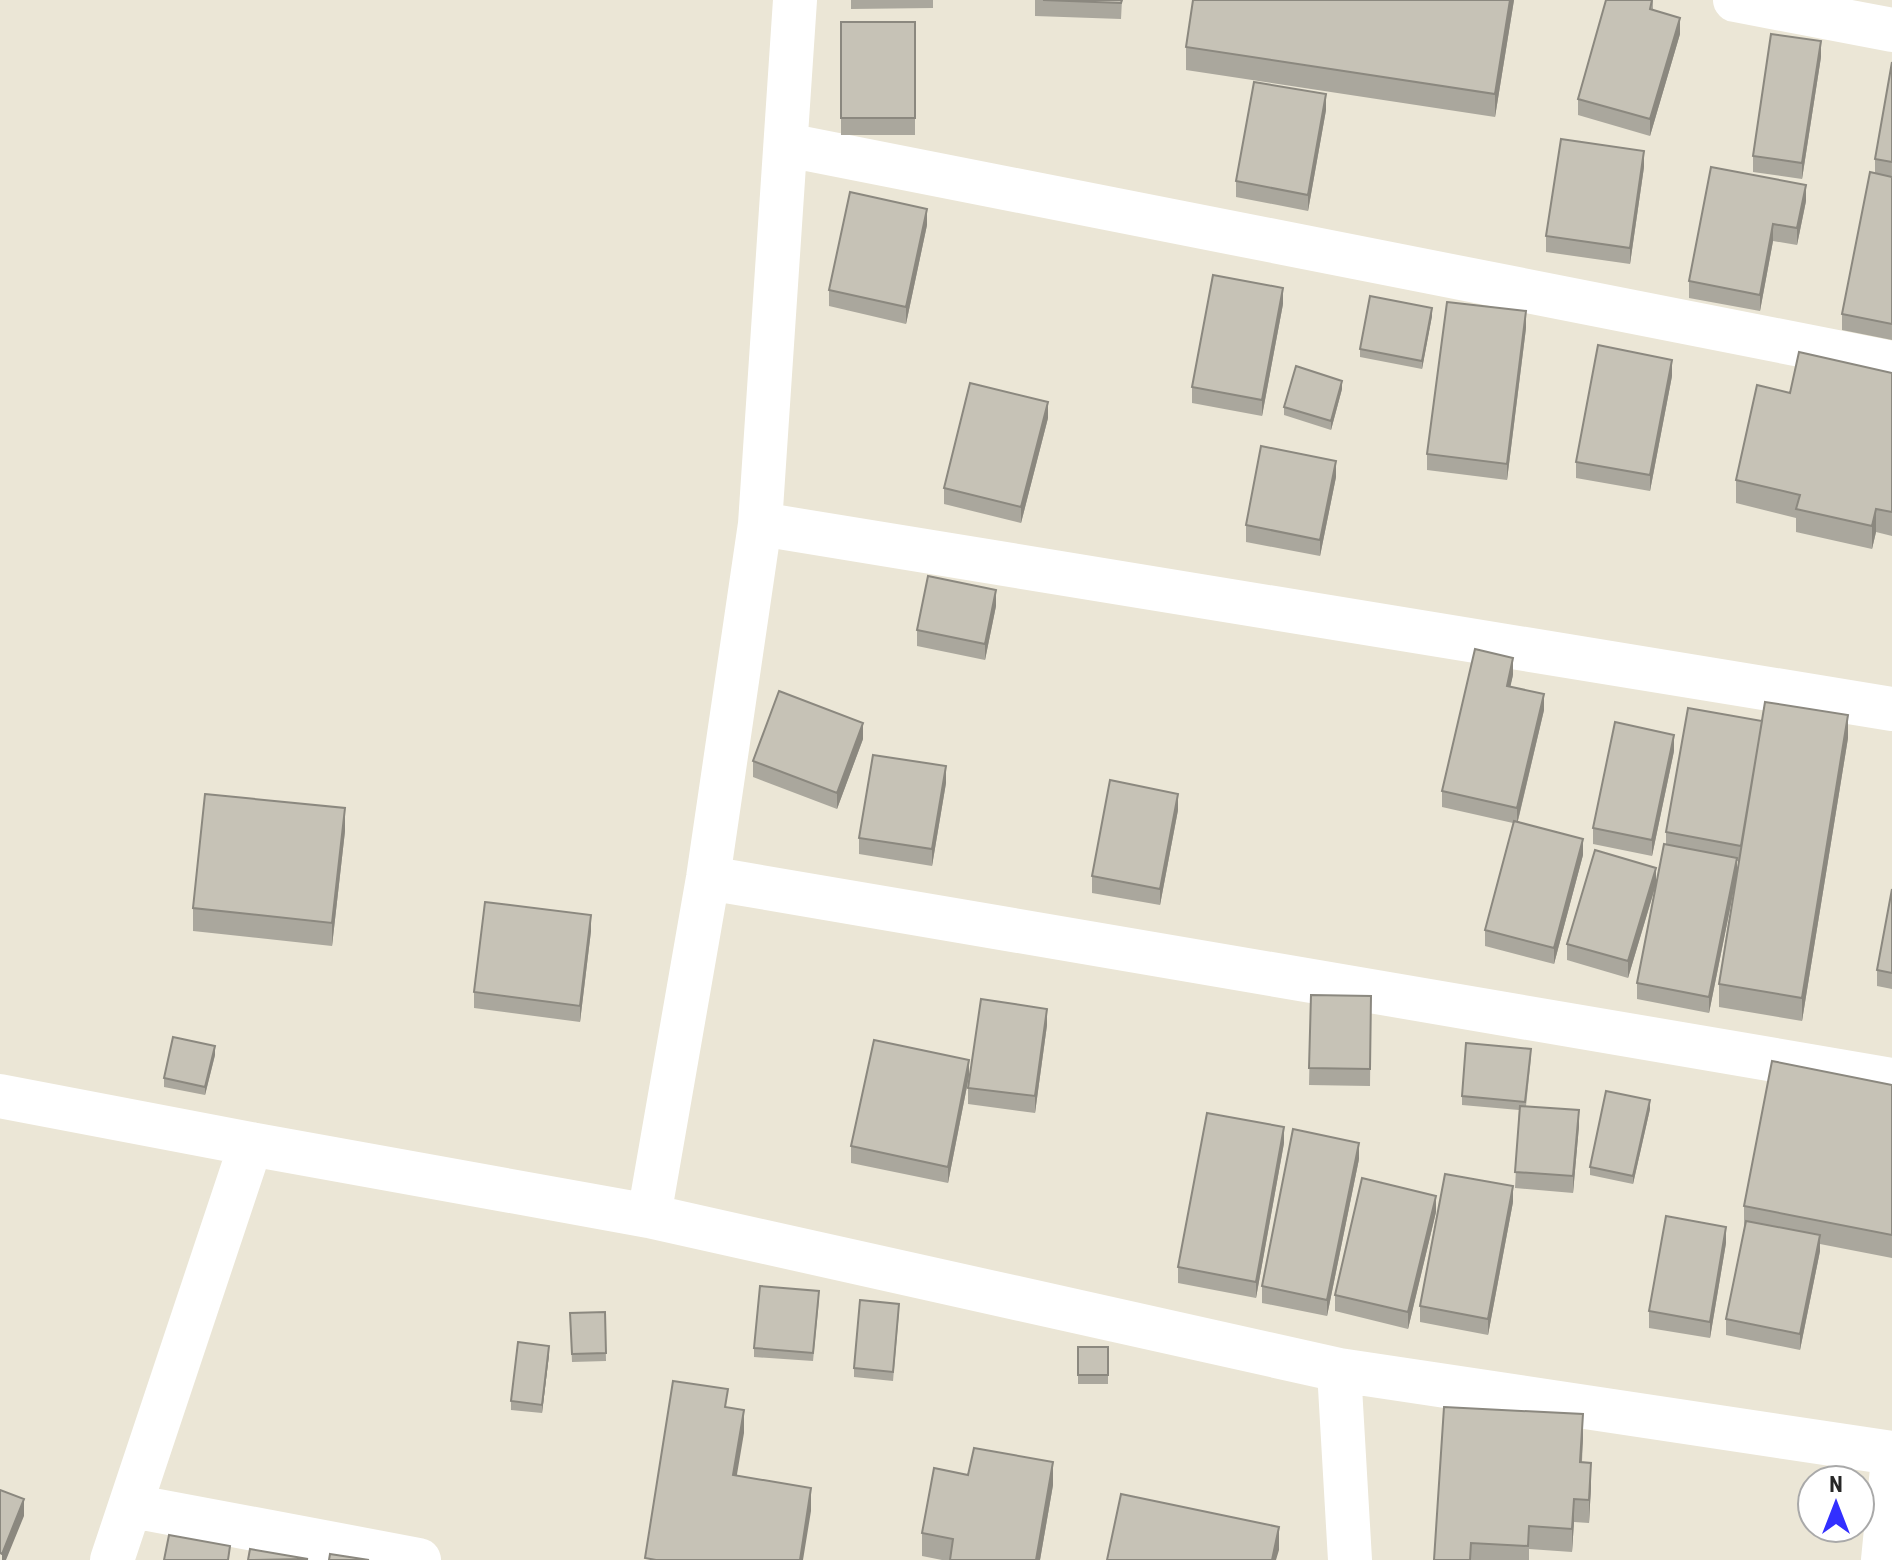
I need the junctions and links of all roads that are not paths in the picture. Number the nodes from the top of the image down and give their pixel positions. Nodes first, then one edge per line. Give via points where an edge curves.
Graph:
1 (795, 0) edge
2 (1735, 0) edge
3 (1892, 30) edge
4 (787, 145) junction
5 (1892, 363) edge
6 (760, 524) junction
7 (1892, 709) edge
8 (708, 878) junction
9 (1892, 1080) edge
10 (0, 1096) edge
11 (251, 1144) junction
12 (649, 1216) junction
13 (1339, 1370) junction
14 (1892, 1453) edge
15 (1892, 1469) edge
16 (132, 1506) junction
17 (112, 1560) edge
18 (419, 1560) edge
19 (1350, 1560) edge
20 (1883, 1560) edge

1 - 4 street
2 - 3 street
4 - 5 street
4 - 6 street
6 - 7 street
6 - 8 street
8 - 9 street
8 - 12 street
10 - 11 street
11 - 12 street
11 - 16 street
12 - 13 street
13 - 14 street
13 - 19 street
15 - 20 street
16 - 17 street
16 - 18 street

